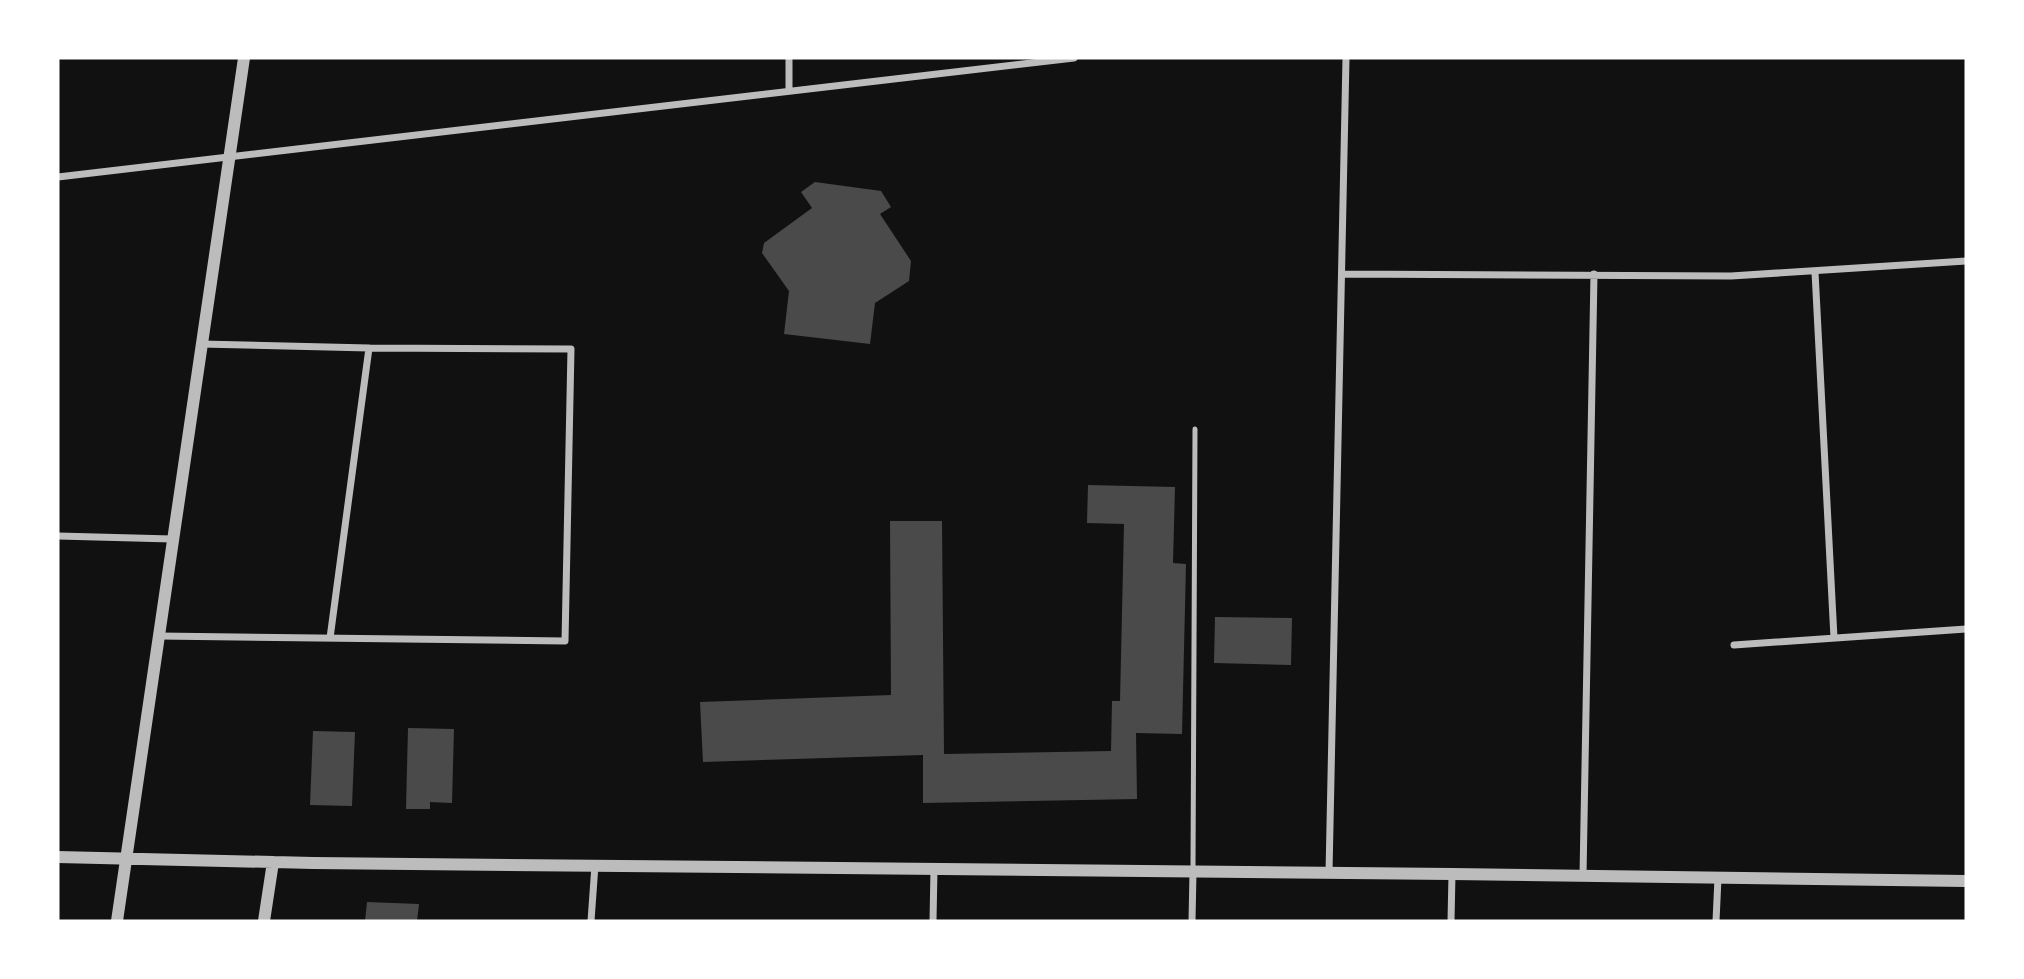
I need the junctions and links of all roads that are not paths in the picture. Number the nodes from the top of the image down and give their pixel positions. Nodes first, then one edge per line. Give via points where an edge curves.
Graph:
1 (244, 58) edge
2 (789, 58) edge
3 (1074, 58) edge
4 (1346, 58) edge
5 (789, 90) junction
6 (229, 157) junction
7 (58, 177) edge
8 (1966, 261) edge
9 (1815, 272) junction
10 (1342, 274) junction
11 (1594, 274) junction
12 (201, 344) junction
13 (369, 348) junction
14 (1195, 429) dead end
15 (58, 536) edge
16 (172, 539) junction
17 (1966, 629) edge
18 (158, 636) junction
19 (330, 638) junction
20 (1834, 638) junction
21 (1734, 645) dead end
22 (58, 857) edge
23 (125, 859) junction
24 (273, 862) junction
25 (595, 865) junction
26 (934, 869) junction
27 (1193, 872) junction
28 (1329, 873) junction
29 (1452, 874) junction
30 (1583, 876) junction
31 (1718, 878) junction
32 (1966, 881) edge
33 (117, 921) edge
34 (264, 921) edge
35 (591, 921) edge
36 (933, 921) edge
37 (1192, 921) edge
38 (1451, 921) edge
39 (1716, 921) edge

1 - 6 street
2 - 5 street
3 - 5 street
4 - 10 street
5 - 6 street
6 - 7 street
6 - 12 street
8 - 9 street
9 - 11 street
9 - 20 street
10 - 11 street
10 - 28 street
11 - 30 street
12 - 13 street
12 - 16 street
13 - 19 street
13 - 19 street via 571,349 565,641
14 - 27 lane
15 - 16 street
16 - 18 street
17 - 20 street
18 - 19 street
18 - 23 street
20 - 21 street
22 - 23 street
23 - 24 street
23 - 33 street
24 - 25 street
24 - 34 street
25 - 26 street
25 - 35 street
26 - 27 street
26 - 36 street
27 - 28 street
27 - 37 street
28 - 29 street
29 - 30 street
29 - 38 street
30 - 31 street
31 - 32 street
31 - 39 street

